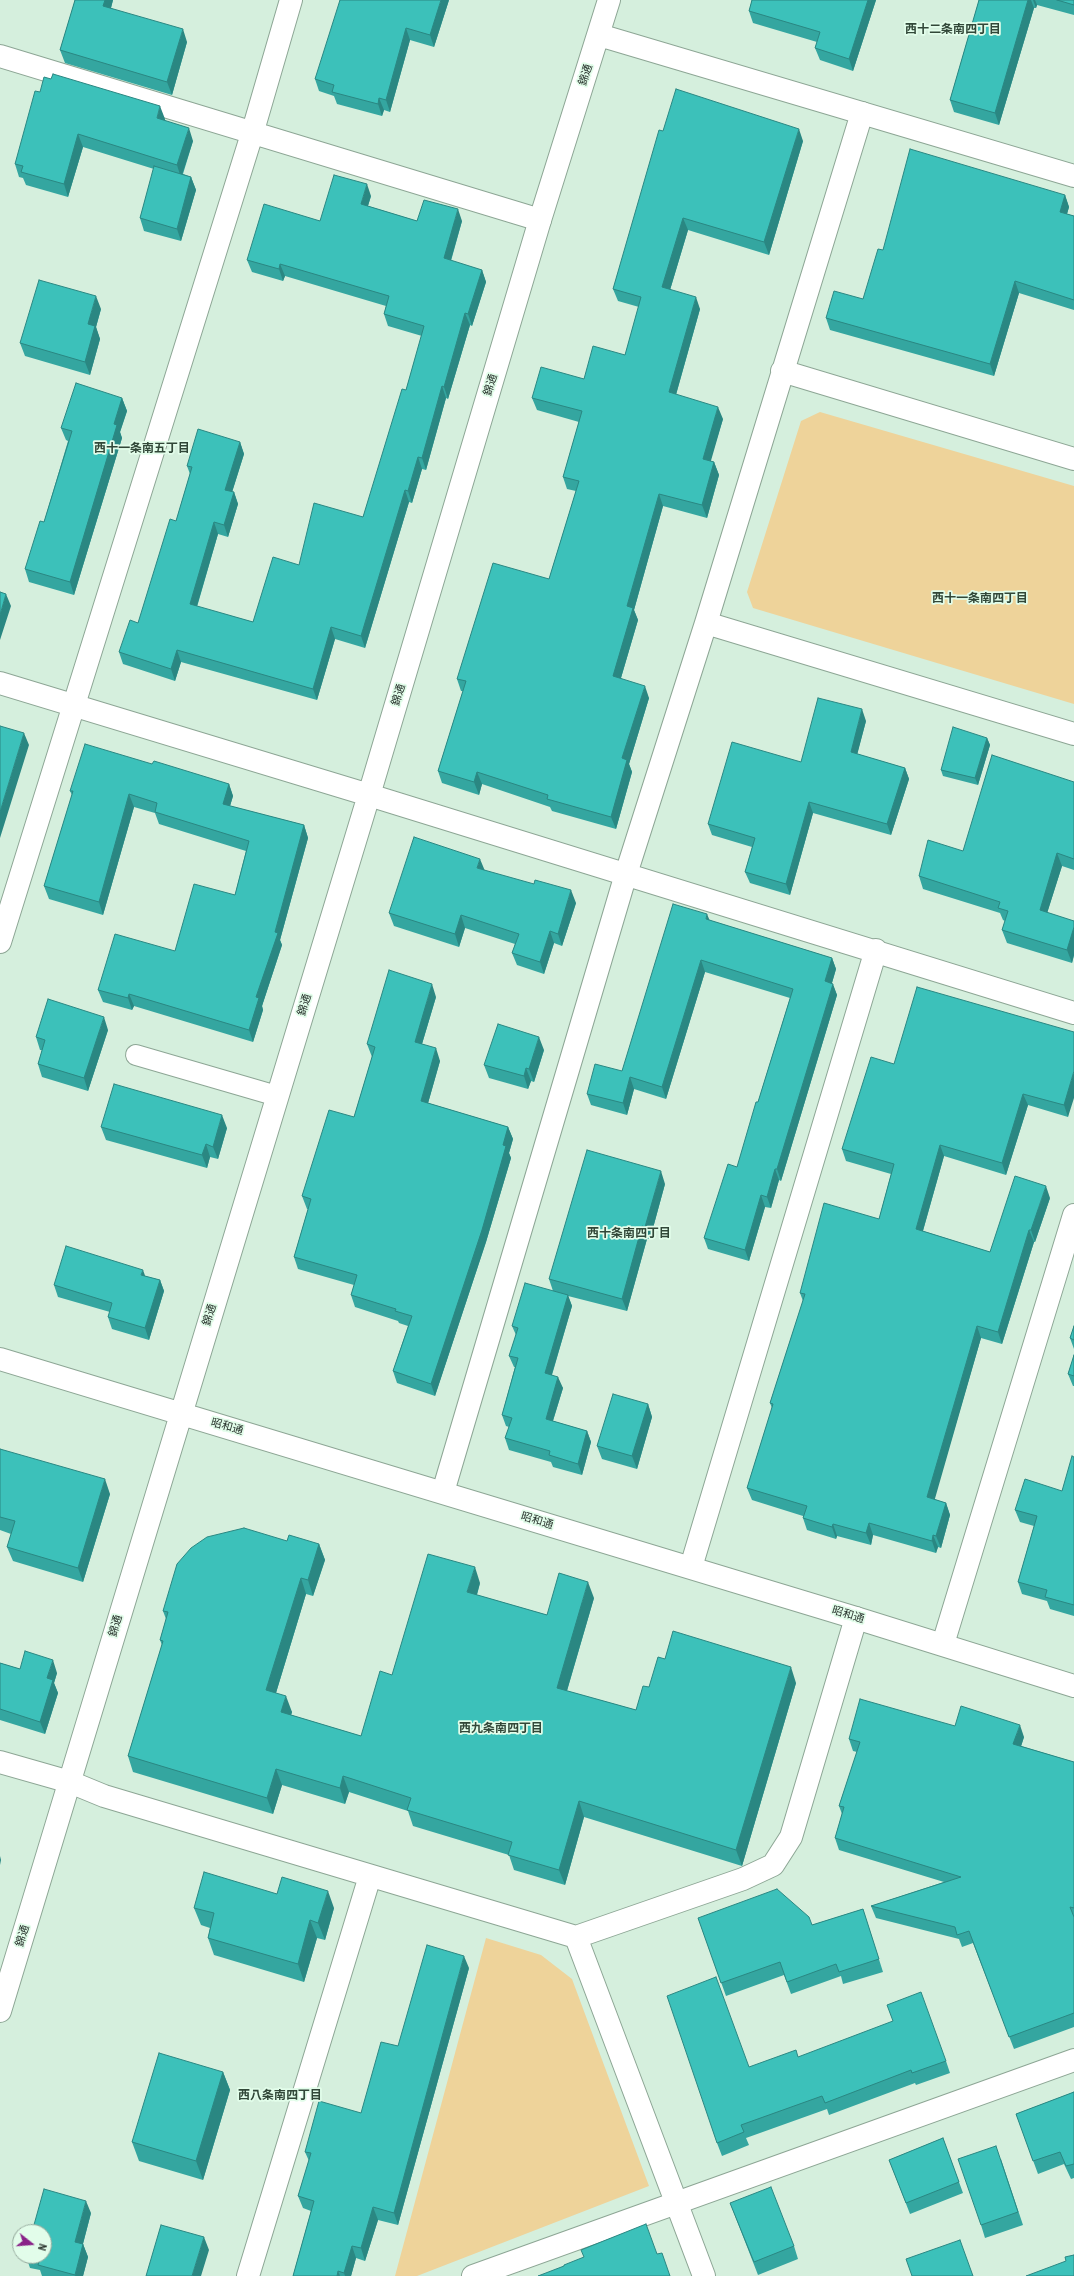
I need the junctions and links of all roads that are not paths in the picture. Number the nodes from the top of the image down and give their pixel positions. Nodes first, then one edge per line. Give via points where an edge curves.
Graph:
1 (291, 0) edge
2 (610, 0) edge
3 (599, 35) junction
4 (0, 56) edge
5 (862, 113) junction
6 (252, 134) junction
7 (1074, 176) edge
8 (540, 220) junction
9 (782, 371) junction
10 (1074, 459) edge
11 (706, 623) junction
12 (0, 683) edge
13 (73, 705) junction
14 (1074, 734) edge
15 (369, 795) junction
16 (626, 874) junction
17 (0, 942) edge
18 (876, 950) junction
19 (1074, 1013) edge
20 (136, 1055) dead end
21 (277, 1096) junction
22 (1074, 1215) edge
23 (0, 1359) edge
24 (180, 1413) junction
25 (443, 1492) junction
26 (691, 1568) junction
27 (856, 1618) junction
28 (943, 1644) junction
29 (1074, 1686) edge
30 (0, 1762) edge
31 (70, 1782) junction
32 (370, 1876) junction
33 (576, 1937) junction
34 (0, 2011) edge
35 (1074, 2060) edge
36 (675, 2202) junction
37 (248, 2276) edge
38 (473, 2276) edge
39 (704, 2276) edge

1 - 6 street
2 - 3 street, 錦通
3 - 5 street
3 - 8 street, 錦通
4 - 6 street
5 - 7 street
5 - 9 street
6 - 8 street
6 - 13 street
8 - 15 street, 錦通
9 - 10 street
9 - 11 street
11 - 14 street
11 - 16 street
12 - 13 street
13 - 15 street
13 - 17 street
15 - 16 street
15 - 21 street, 錦通
16 - 18 street
16 - 25 street
18 - 19 street
18 - 26 street
20 - 21 lane
21 - 24 street, 錦通
22 - 28 street
23 - 24 street, 昭和通
24 - 25 street, 昭和通
24 - 31 street, 錦通
25 - 26 street, 昭和通
26 - 27 street, 昭和通
27 - 28 street, 昭和通
27 - 33 street via 791,1837 773,1865 743,1880
28 - 29 street, 昭和通
30 - 31 street
31 - 32 street via 104,1796
31 - 34 street, 錦通
32 - 33 street
32 - 37 street
33 - 36 street
35 - 36 street
36 - 38 street
36 - 39 street

